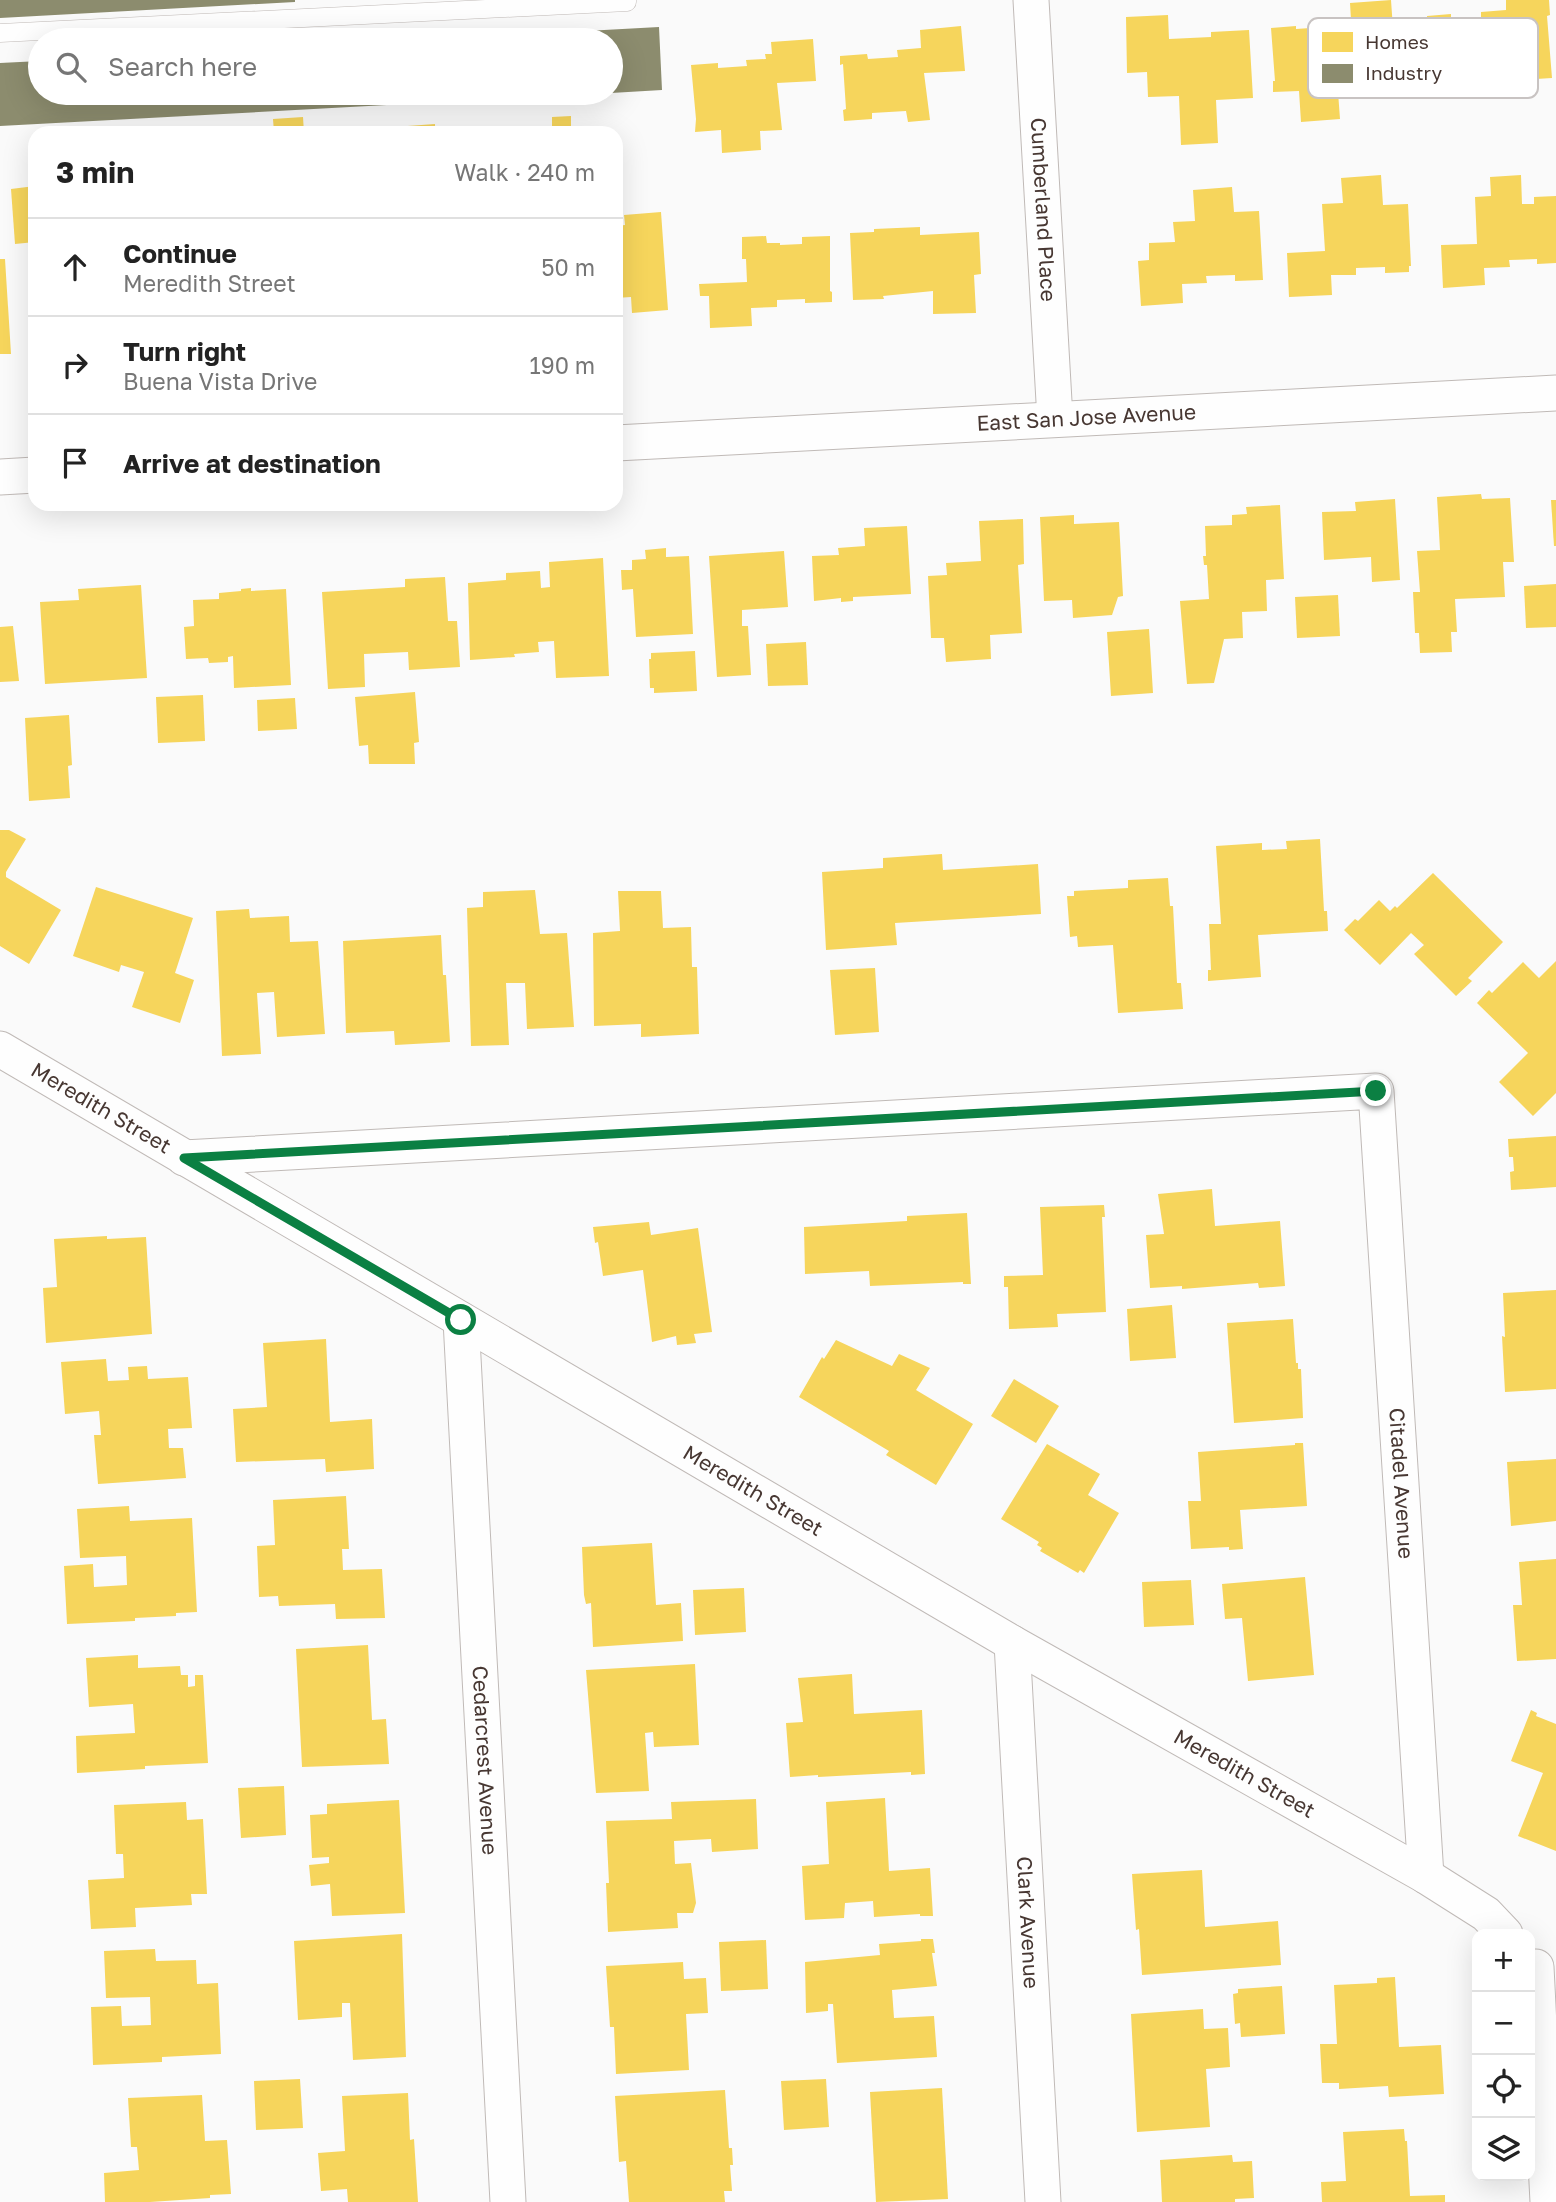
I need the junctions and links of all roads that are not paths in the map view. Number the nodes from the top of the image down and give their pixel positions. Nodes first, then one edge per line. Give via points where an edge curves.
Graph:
1 (627, 0) edge
2 (1031, 0) edge
3 (101, 28) edge
4 (28, 32) edge
5 (0, 33) edge
6 (1556, 393) edge
7 (1055, 419) junction
8 (623, 443) edge
9 (28, 475) edge
10 (0, 477) edge
11 (0, 1049) edge
12 (184, 1158) junction
13 (461, 1320) junction
14 (1012, 1643) junction
15 (1426, 1876) junction
16 (1500, 1929) edge
17 (1540, 1968) edge
18 (508, 2202) edge
19 (1043, 2202) edge
20 (1548, 2202) edge

1 - 3 lane
2 - 7 street, Cumberland Place
4 - 5 lane
6 - 7 street, East San Jose Avenue
7 - 8 street, East San Jose Avenue
9 - 10 street
11 - 12 street, Meredith Street
12 - 13 street, Meredith Street
12 - 15 street, Citadel Avenue via 1376,1091
13 - 14 street, Meredith Street
13 - 18 street, Cedarcrest Avenue
14 - 15 street, Meredith Street
14 - 19 street, Clark Avenue
15 - 16 street, Meredith Street via 1486,1914
17 - 20 street

